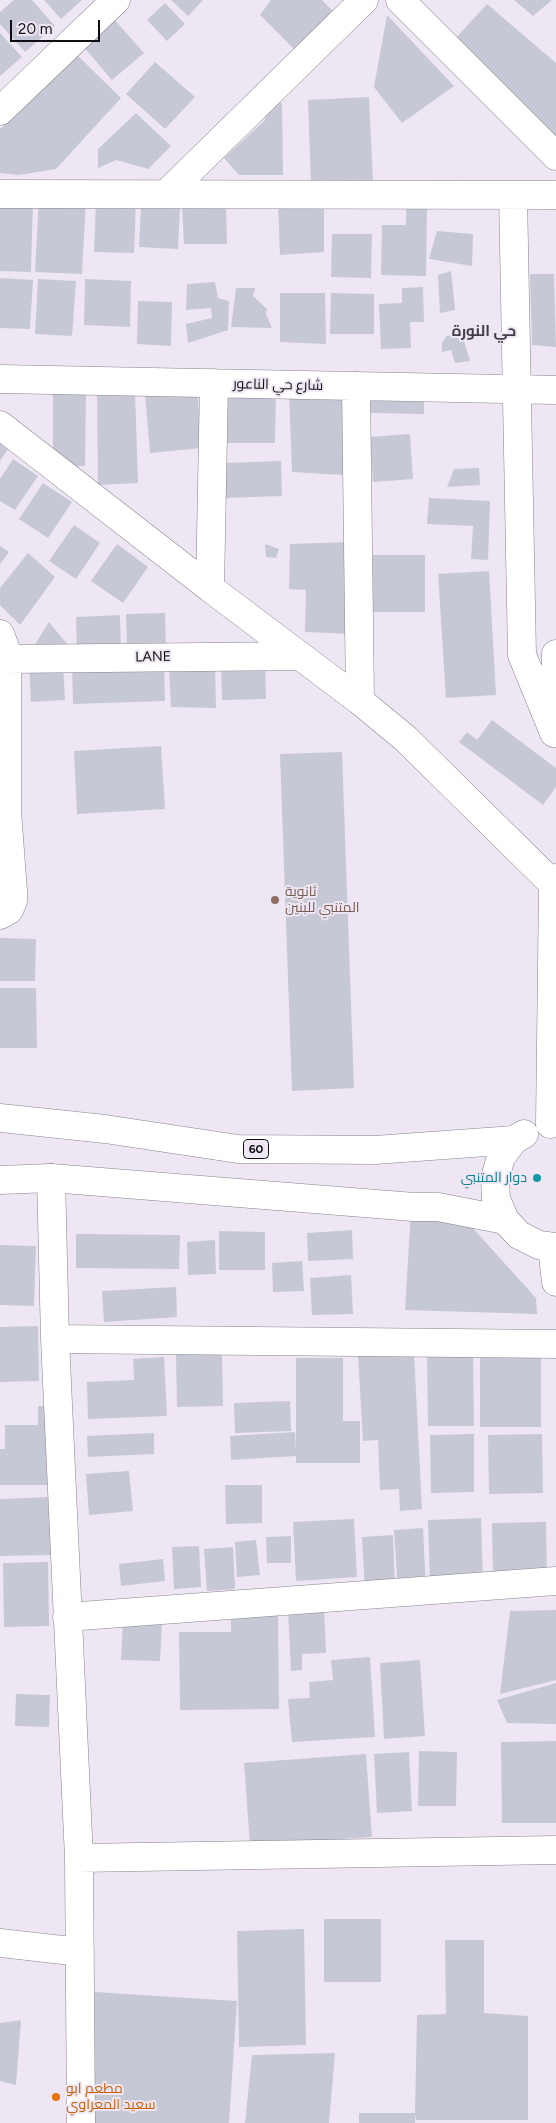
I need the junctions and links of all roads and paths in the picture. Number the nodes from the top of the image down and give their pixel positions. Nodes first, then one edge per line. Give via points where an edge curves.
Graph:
1 (116, 0) edge
2 (364, 0) edge
3 (400, 0) edge
4 (0, 111) edge
5 (556, 156) edge
6 (0, 194) edge
7 (166, 194) junction
8 (513, 195) junction
9 (556, 195) edge
10 (0, 379) edge
11 (214, 383) junction
12 (356, 386) junction
13 (518, 390) junction
14 (556, 390) edge
15 (0, 425) edge
16 (210, 588) junction
17 (3, 646) edge
18 (556, 654) edge
19 (300, 656) junction
20 (360, 701) junction
21 (555, 734) edge
22 (3, 809) edge
23 (555, 881) edge
24 (0, 915) edge
25 (0, 1118) edge
26 (553, 1124) edge
27 (514, 1140) junction
28 (51, 1178) junction
29 (0, 1180) edge
30 (505, 1220) junction
31 (554, 1247) edge
32 (556, 1282) edge
33 (55, 1339) junction
34 (556, 1344) edge
35 (556, 1581) edge
36 (67, 1616) junction
37 (556, 1850) edge
38 (79, 1858) junction
39 (0, 1943) edge
40 (80, 1952) junction
41 (81, 2123) edge

1 - 4 street
2 - 7 street
3 - 5 street
6 - 7 street
7 - 8 street
8 - 9 street
8 - 13 street
10 - 11 street, شارع حي الناعور
11 - 12 street, شارع حي الناعور
11 - 16 street
12 - 13 street, شارع حي الناعور
12 - 20 street
13 - 14 street, شارع حي الناعور
13 - 21 street via 522,655
15 - 16 street
16 - 19 street
17 - 19 street, LANE
17 - 22 street
18 - 21 street
19 - 20 street
20 - 23 street via 406,739
22 - 24 street via 14,901 9,910
23 - 26 street
25 - 27 street, 60 via 105,1129 238,1149 375,1150
26 - 27 street via 533,1128
27 - 30 street via 501,1157 495,1178 496,1199
28 - 29 street
28 - 30 street via 438,1207
28 - 33 street
30 - 31 street via 520,1235
31 - 32 street
33 - 34 street
33 - 36 street
35 - 36 street
36 - 38 street
37 - 38 street
38 - 40 street
39 - 40 street
40 - 41 street

